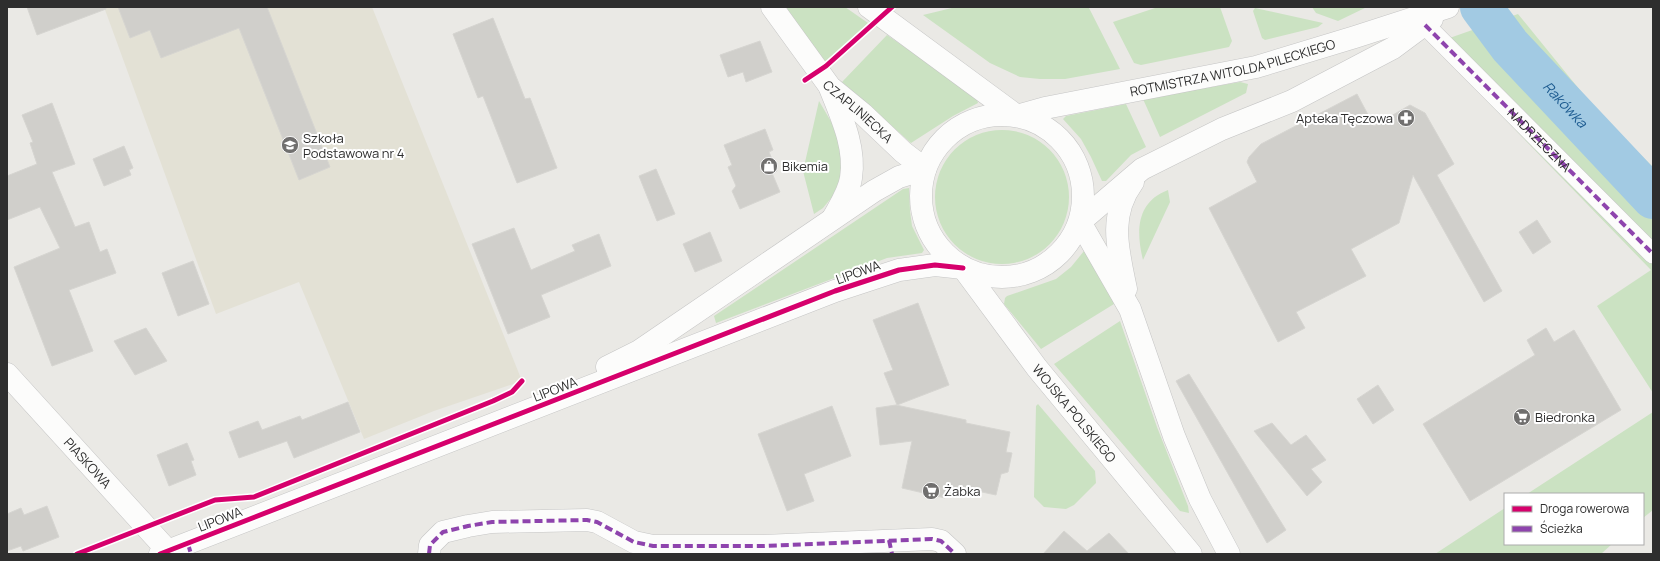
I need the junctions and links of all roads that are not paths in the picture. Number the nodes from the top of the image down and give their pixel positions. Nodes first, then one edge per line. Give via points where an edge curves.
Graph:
1 (772, 7) edge
2 (868, 7) edge
3 (1446, 8) edge
4 (1425, 25) junction
5 (830, 87) junction
6 (1017, 116) junction
7 (925, 169) junction
8 (1142, 170) junction
9 (832, 220) junction
10 (1080, 222) junction
11 (1653, 254) edge
12 (963, 268) junction
13 (1130, 309) junction
14 (7, 374) edge
15 (512, 417) junction
16 (890, 547) edge
17 (190, 549) edge
18 (750, 550) edge
19 (164, 552) edge
20 (429, 554) edge
21 (955, 554) edge
22 (1191, 554) edge
23 (1229, 554) edge

1 - 5 street, CZAPLINIECKA
2 - 6 street
3 - 4 street, ROTMISTRZA WITOLDA PILECKIEGO
3 - 6 street, ROTMISTRZA WITOLDA PILECKIEGO via 1256,66 1045,108
4 - 8 street, ROTMISTRZA WITOLDA PILECKIEGO via 1393,48 1292,101 1222,130
4 - 11 street, NADRZECZNA
5 - 7 street, CZAPLINIECKA
5 - 9 street via 852,156 851,178
6 - 7 street via 994,115 972,120 952,132 936,148
6 - 10 street via 1039,123 1058,136 1073,155 1082,176 1084,199
7 - 9 street, LIPOWA via 899,177
7 - 12 street via 921,191 922,214 931,236 945,255
8 - 10 street, ROTMISTRZA WITOLDA PILECKIEGO
8 - 13 street via 1127,190 1118,211 1117,221 1122,270
9 - 15 street, LIPOWA via 639,351
10 - 12 street via 1070,243 1053,260 1033,272 1010,278 986,276
10 - 13 street
12 - 15 street, LIPOWA via 935,265 890,272
12 - 22 street, WOJSKA POLSKIEGO via 1037,368
13 - 23 street via 1174,436 1200,499
14 - 19 street, PIASKOWA
15 - 17 street, LIPOWA
16 - 18 street
16 - 21 street via 921,539 941,541
17 - 19 street, LIPOWA
18 - 20 street via 653,546 634,542 597,522 587,520 492,522 443,532 430,545

